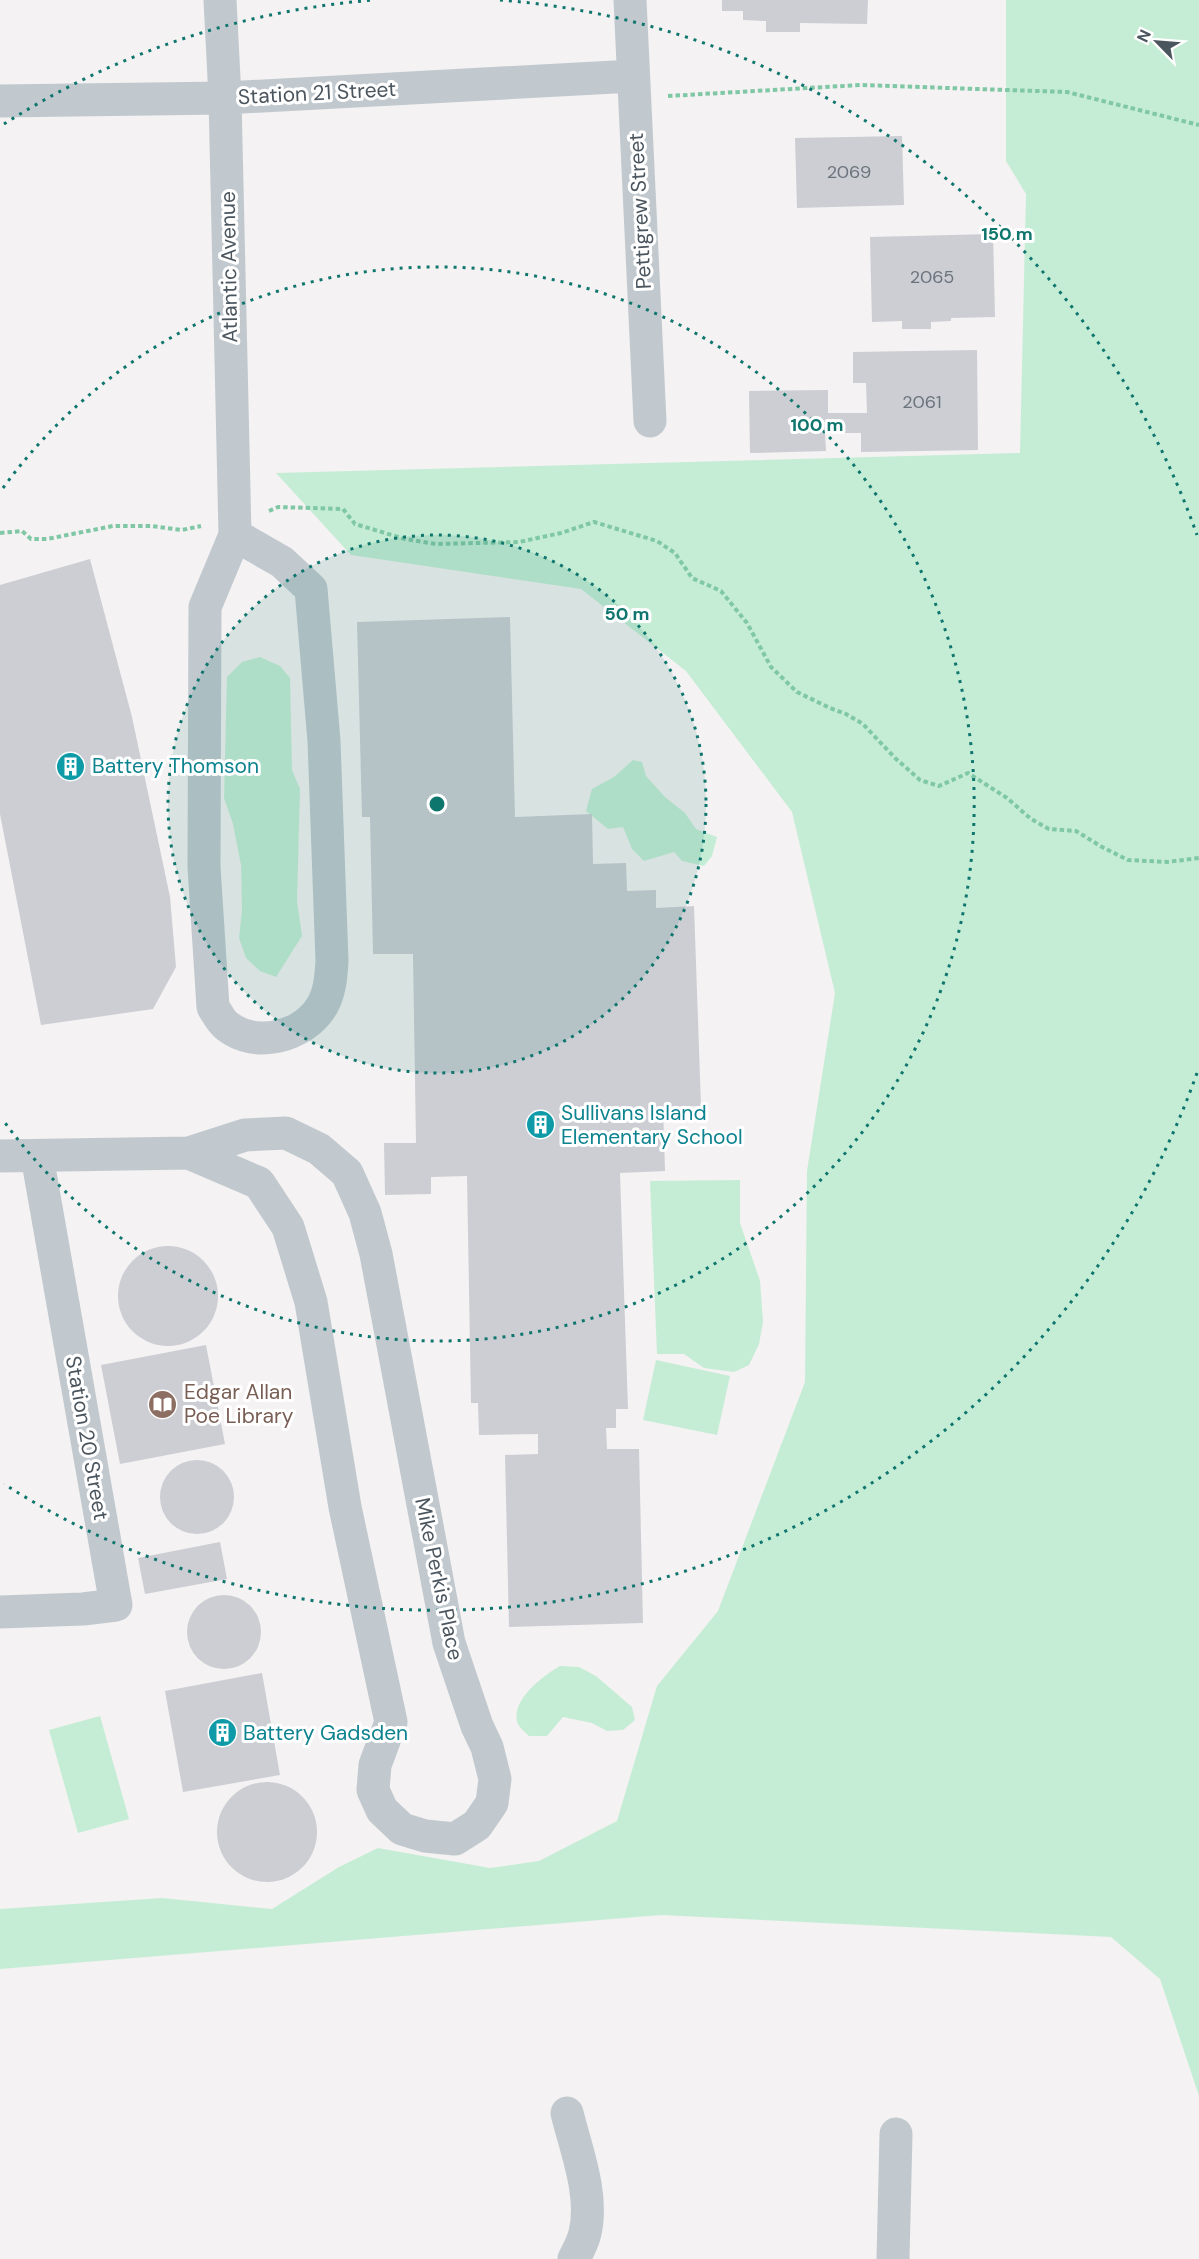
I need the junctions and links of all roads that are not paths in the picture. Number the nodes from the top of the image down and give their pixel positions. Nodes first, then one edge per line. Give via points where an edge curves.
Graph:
1 (220, 0) edge
2 (630, 0) edge
3 (634, 87) junction
4 (225, 98) junction
5 (0, 100) edge
6 (650, 421) dead end
7 (223, 529) junction
8 (189, 1153) junction
9 (0, 1156) edge
10 (37, 1156) junction
11 (0, 1612) edge
12 (567, 2113) dead end
13 (896, 2134) dead end
14 (574, 2259) edge
15 (893, 2259) edge

1 - 4 street, Atlantic Avenue
2 - 3 street, Pettigrew Street
3 - 4 street, Station 21 Street
3 - 6 street, Pettigrew Street
4 - 5 street, Station 21 Street
4 - 7 street, Atlantic Avenue
7 - 7 street via 204,608 204,867 213,1007 226,1026 247,1038 266,1039 304,1026 321,1007 331,986 324,741 311,589 282,562
8 - 8 street, Mike Perkis Place via 259,1184 288,1227 311,1302 345,1508 391,1722 375,1765 373,1790 382,1810 402,1829 455,1839 477,1825 492,1803 495,1779 449,1643 365,1213 347,1173 319,1149 286,1133 245,1135
8 - 10 street, Mike Perkis Place
9 - 10 street, Mike Perkis Place
10 - 11 street, Station 20 Street via 116,1605
12 - 14 street via 588,2209 585,2234
13 - 15 street

